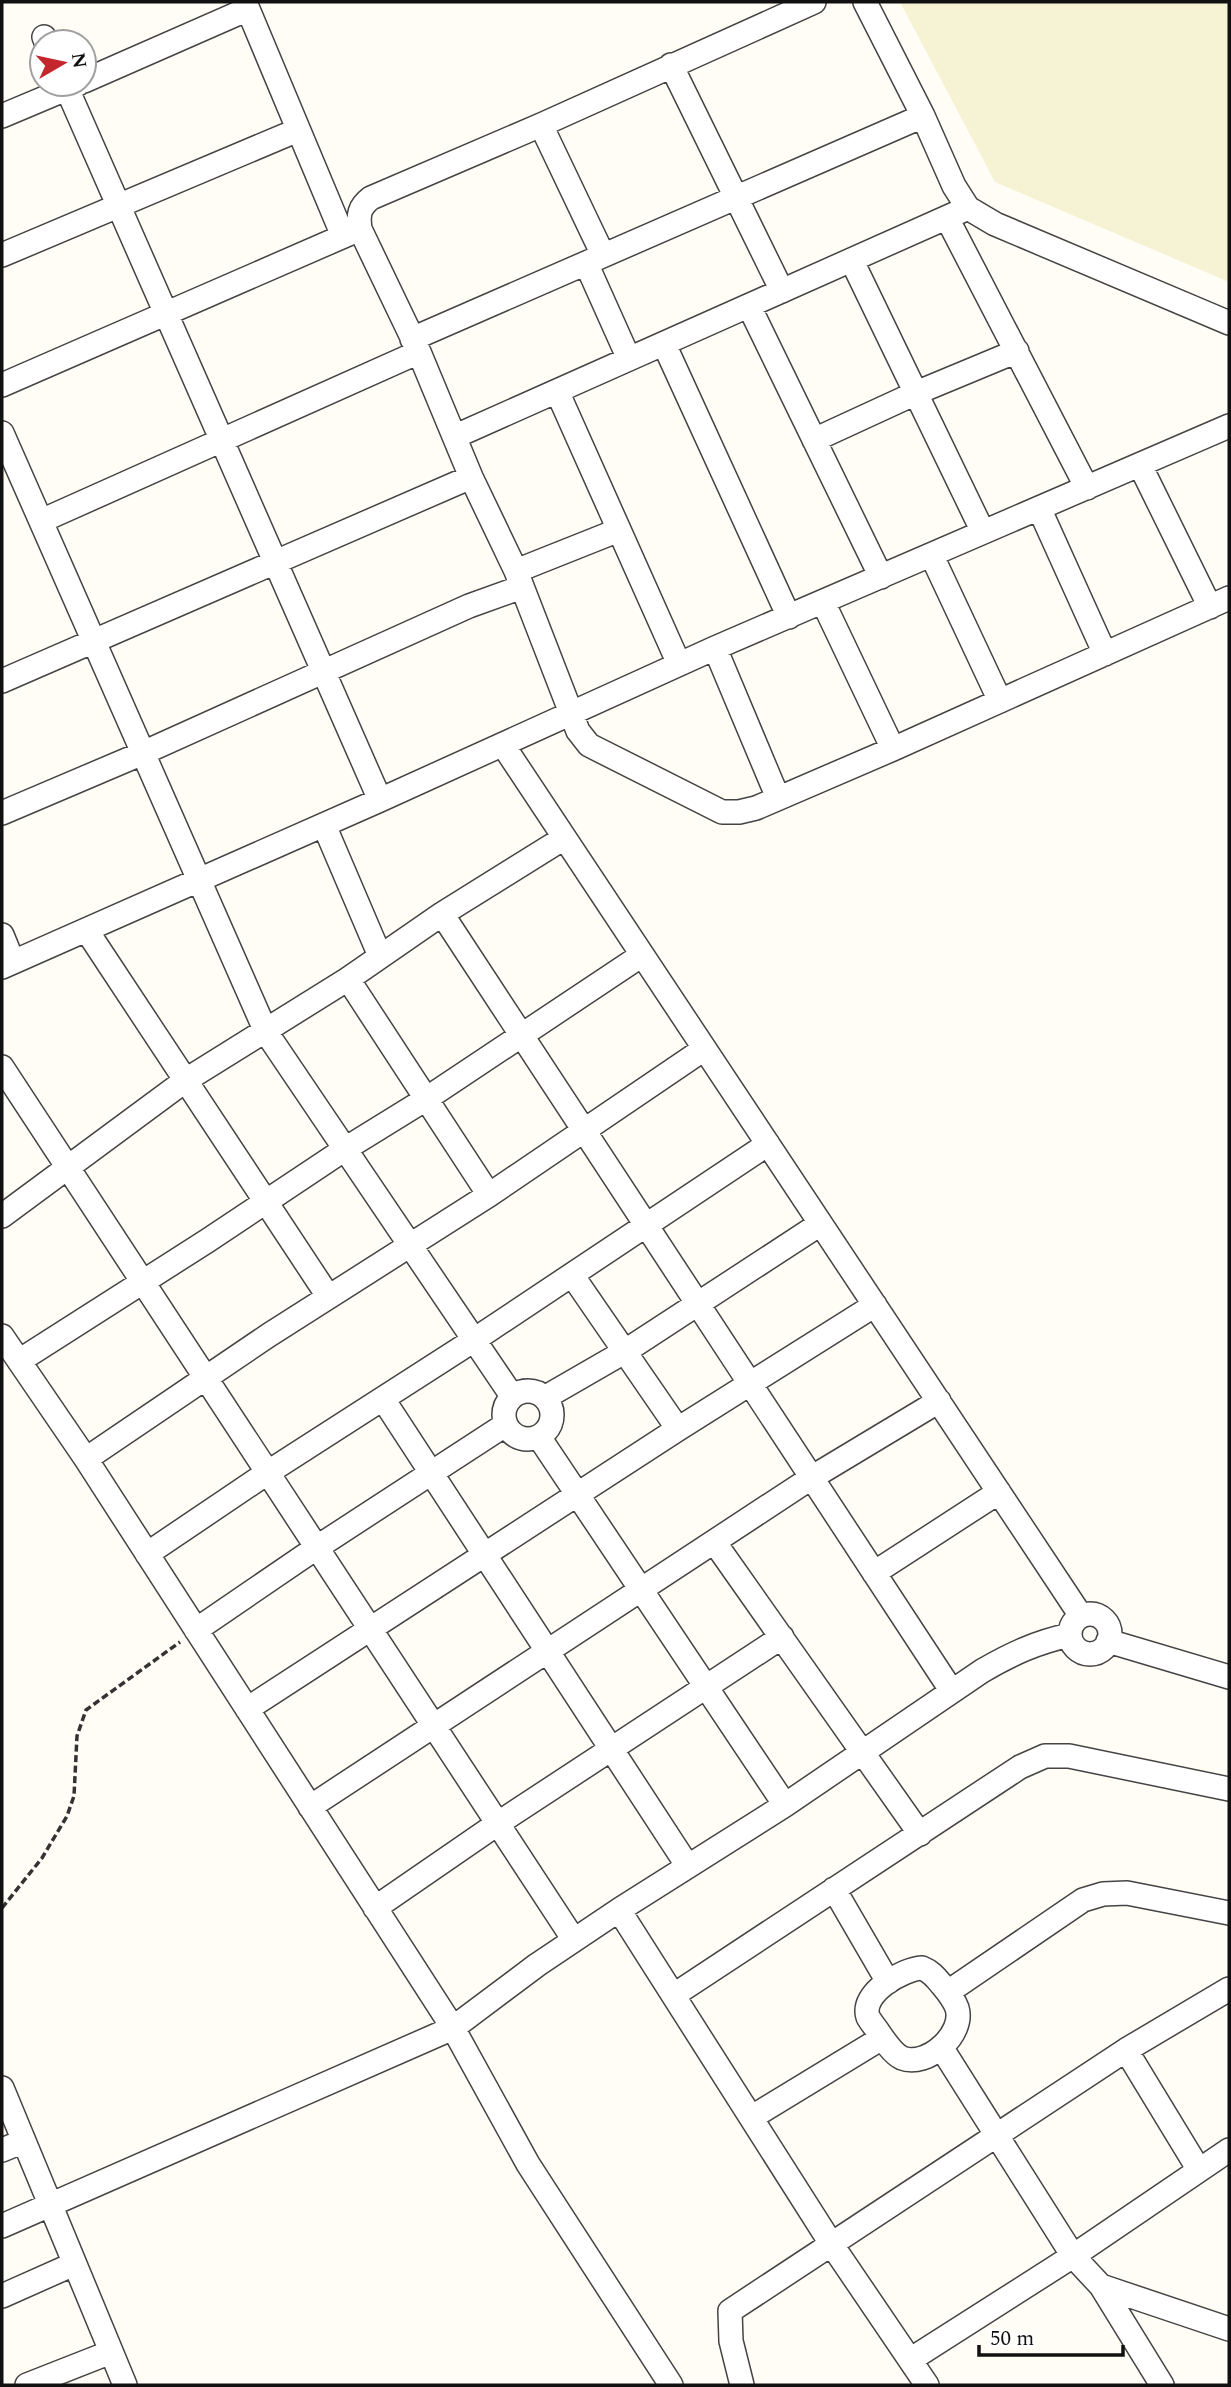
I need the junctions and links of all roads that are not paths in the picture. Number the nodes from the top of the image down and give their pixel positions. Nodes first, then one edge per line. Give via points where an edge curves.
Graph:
1 (814, 2) edge
2 (865, 2) edge
3 (246, 5) edge
4 (671, 65) junction
5 (98, 73) edge
6 (43, 98) edge
7 (78, 98) edge
8 (2, 116) edge
9 (923, 116) junction
10 (541, 125) junction
11 (298, 130) junction
12 (737, 197) junction
13 (118, 206) junction
14 (968, 208) junction
15 (947, 218) junction
16 (351, 233) junction
17 (2, 255) edge
18 (595, 259) junction
19 (852, 261) junction
20 (782, 291) junction
21 (749, 306) junction
22 (166, 313) junction
23 (1229, 323) edge
24 (664, 344) junction
25 (416, 345) junction
26 (1017, 351) junction
27 (629, 359) junction
28 (2, 385) edge
29 (557, 391) junction
30 (916, 393) junction
31 (1229, 426) edge
32 (2, 433) edge
33 (456, 436) junction
34 (221, 439) junction
35 (814, 440) junction
36 (1140, 465) junction
37 (471, 477) junction
38 (1087, 488) junction
39 (1040, 508) junction
40 (41, 521) junction
41 (619, 530) junction
42 (983, 532) junction
43 (932, 556) junction
44 (275, 562) junction
45 (881, 577) junction
46 (519, 579) junction
47 (823, 602) junction
48 (1219, 603) edge
49 (789, 617) junction
50 (94, 641) junction
51 (715, 648) junction
52 (1105, 654) junction
53 (679, 664) junction
54 (324, 672) junction
55 (2, 681) edge
56 (1000, 701) junction
57 (572, 713) junction
58 (503, 745) junction
59 (893, 749) junction
60 (143, 753) junction
61 (778, 798) junction
62 (380, 800) junction
63 (2, 813) edge
64 (324, 825) junction
65 (565, 838) junction
66 (199, 880) junction
67 (442, 914) junction
68 (87, 931) junction
69 (2, 935) edge
70 (642, 955) junction
71 (380, 956) junction
72 (8, 965) edge
73 (348, 979) junction
74 (266, 1032) junction
75 (522, 1035) junction
76 (705, 1049) junction
77 (2, 1067) edge
78 (186, 1080) junction
79 (426, 1098) junction
80 (584, 1131) junction
81 (768, 1144) junction
82 (345, 1149) junction
83 (67, 1169) junction
84 (489, 1195) junction
85 (266, 1202) junction
86 (2, 1216) edge
87 (820, 1224) junction
88 (646, 1226) junction
89 (410, 1245) junction
90 (572, 1275) junction
91 (142, 1283) junction
92 (328, 1296) junction
93 (698, 1305) junction
94 (875, 1305) junction
95 (2, 1336) edge
96 (474, 1340) junction
97 (624, 1352) junction
98 (19, 1361) junction
99 (205, 1378) junction
100 (749, 1383) junction
101 (512, 1396) junction
102 (546, 1397) junction
103 (383, 1399) junction
104 (939, 1401) junction
105 (505, 1425) junction
106 (678, 1429) junction
107 (539, 1437) junction
108 (86, 1460) junction
109 (433, 1472) junction
110 (267, 1473) junction
111 (811, 1478) junction
112 (999, 1492) junction
113 (578, 1495) junction
114 (715, 1543) junction
115 (316, 1548) junction
116 (485, 1553) junction
117 (147, 1554) junction
118 (874, 1573) junction
119 (640, 1589) junction
120 (1076, 1625) junction
121 (370, 1629) junction
122 (196, 1630) junction
123 (782, 1637) junction
124 (549, 1651) junction
125 (1229, 1677) edge
126 (706, 1687) junction
127 (951, 1690) junction
128 (247, 1709) junction
129 (434, 1727) junction
130 (612, 1748) junction
131 (862, 1753) junction
132 (1229, 1789) edge
133 (785, 1805) junction
134 (310, 1807) junction
135 (498, 1824) junction
136 (920, 1834) junction
137 (687, 1865) junction
138 (834, 1889) junction
139 (375, 1908) junction
140 (619, 1910) junction
141 (1229, 1913) edge
142 (574, 1940) junction
143 (888, 1982) junction
144 (1229, 1989) edge
145 (948, 1993) junction
146 (674, 1995) junction
147 (453, 2028) junction
148 (882, 2038) junction
149 (941, 2047) junction
150 (1125, 2050) junction
151 (2, 2088) edge
152 (752, 2117) junction
153 (997, 2136) junction
154 (24, 2141) junction
155 (2, 2150) edge
156 (1229, 2150) edge
157 (1199, 2171) junction
158 (50, 2205) junction
159 (2, 2226) edge
160 (832, 2245) junction
161 (1073, 2256) junction
162 (74, 2264) junction
163 (1101, 2286) junction
164 (2, 2296) edge
165 (1229, 2329) edge
166 (111, 2352) junction
167 (909, 2360) junction
168 (37, 2383) edge
169 (125, 2385) edge
170 (671, 2385) edge
171 (742, 2385) edge
172 (927, 2385) edge
173 (1161, 2385) edge

1 - 4 street
2 - 9 street
3 - 5 street
3 - 11 street
4 - 10 street
4 - 12 street
6 - 8 street
7 - 13 street
9 - 12 street
9 - 14 street
10 - 16 street via 371,198 362,205
10 - 18 street
11 - 13 street
11 - 16 street
12 - 18 street
12 - 20 street
13 - 17 street
13 - 22 street
14 - 15 street
14 - 23 street via 995,224
15 - 19 street
15 - 26 street
16 - 22 street
16 - 25 street
18 - 25 street
18 - 27 street
19 - 20 street
19 - 30 street
20 - 21 street
21 - 24 street
21 - 35 street
22 - 28 street
22 - 34 street
24 - 27 street
24 - 49 street
25 - 33 street
25 - 34 street
26 - 30 street
26 - 38 street
27 - 29 street
29 - 33 street
29 - 41 street
30 - 35 street
30 - 42 street
31 - 36 street
32 - 40 street
33 - 37 street
34 - 40 street
34 - 44 street
35 - 45 street
36 - 38 street
36 - 48 street
37 - 44 street
37 - 46 street
38 - 39 street
39 - 42 street
39 - 52 street
40 - 50 street
41 - 46 street
41 - 53 street
42 - 43 street
43 - 45 street
43 - 56 street
44 - 50 street
44 - 54 street
45 - 47 street
46 - 54 street
46 - 57 street
47 - 49 street
47 - 59 street
48 - 52 street
49 - 51 street
50 - 55 street
50 - 60 street
51 - 53 street
51 - 61 street
52 - 56 street
53 - 57 street
54 - 60 street
54 - 62 street
56 - 59 street
57 - 58 street
57 - 61 street via 589,745 722,812 739,813
58 - 62 street
58 - 65 street
59 - 61 street
60 - 63 street
60 - 66 street
62 - 64 street
64 - 66 street
64 - 71 street
65 - 67 street
65 - 70 street
66 - 68 street
66 - 74 street
67 - 71 street
67 - 75 street
68 - 72 street
68 - 78 street
69 - 72 street
70 - 75 street
70 - 76 street
71 - 73 street
73 - 74 street
73 - 79 street
74 - 78 street
74 - 82 street
75 - 79 street
75 - 80 street
76 - 80 street
76 - 81 street
77 - 83 street
78 - 83 street
78 - 85 street
79 - 82 street
79 - 84 street
80 - 84 street
80 - 88 street
81 - 87 street
81 - 88 street
82 - 85 street
82 - 89 street
83 - 86 street
83 - 91 street
84 - 89 street
85 - 91 street
85 - 92 street
87 - 93 street
87 - 94 street
88 - 90 street
88 - 93 street
89 - 92 street
89 - 96 street
90 - 96 street
90 - 97 street
91 - 98 street
91 - 99 street
92 - 99 street
93 - 97 street
93 - 100 street
94 - 100 street
94 - 104 street
95 - 98 street
96 - 101 street
96 - 103 street
97 - 102 street
97 - 106 street
98 - 108 street
99 - 108 street
99 - 110 street
100 - 106 street
100 - 111 street
101 - 102 street via 523,1390
101 - 105 street via 505,1404
102 - 107 street via 552,1411 550,1426
103 - 109 street
103 - 110 street
104 - 111 street
104 - 112 street
105 - 107 street via 526,1440
105 - 109 street
106 - 113 street
107 - 113 street
108 - 117 street
109 - 115 street
109 - 116 street
110 - 115 street
110 - 117 street
111 - 114 street
111 - 118 street
112 - 118 street
112 - 120 street
113 - 116 street
113 - 119 street
114 - 119 street
114 - 123 street
115 - 121 street
115 - 122 street
116 - 121 street
116 - 124 street
117 - 122 street
118 - 127 street
119 - 124 street
119 - 126 street
120 - 125 street via 1074,1645 1082,1652 1102,1650 1108,1641
120 - 127 street via 1014,1652
121 - 128 street
121 - 129 street
122 - 128 street
123 - 126 street
123 - 131 street
124 - 129 street
124 - 130 street
126 - 130 street
126 - 133 street
127 - 131 street
128 - 134 street
129 - 134 street
129 - 135 street
130 - 135 street
130 - 137 street
131 - 133 street
131 - 136 street
132 - 136 street via 1069,1756 1045,1756 1020,1767
133 - 137 street
134 - 139 street
135 - 139 street
135 - 142 street
136 - 138 street
137 - 140 street
138 - 143 street
138 - 146 street
139 - 147 street
140 - 142 street
140 - 146 street
141 - 145 street via 1127,1893 1103,1894 1083,1900
142 - 147 street
143 - 145 street via 912,1969 922,1969 931,1972
143 - 148 street via 868,2006 868,2016
144 - 150 street
145 - 149 street via 957,2009 957,2022
146 - 152 street
147 - 158 street
147 - 170 street via 528,2164
148 - 149 street via 900,2058 911,2060
148 - 152 street
149 - 153 street
150 - 153 street
150 - 157 street
151 - 154 street
152 - 160 street
153 - 160 street
153 - 161 street
154 - 155 street
154 - 158 street
156 - 157 street
157 - 161 street
158 - 159 street
158 - 162 street
160 - 167 street
160 - 171 street via 730,2311 731,2341
161 - 163 street
161 - 167 street
162 - 164 street
162 - 166 street
163 - 165 street
163 - 173 street
166 - 168 street
166 - 169 street
167 - 172 street

